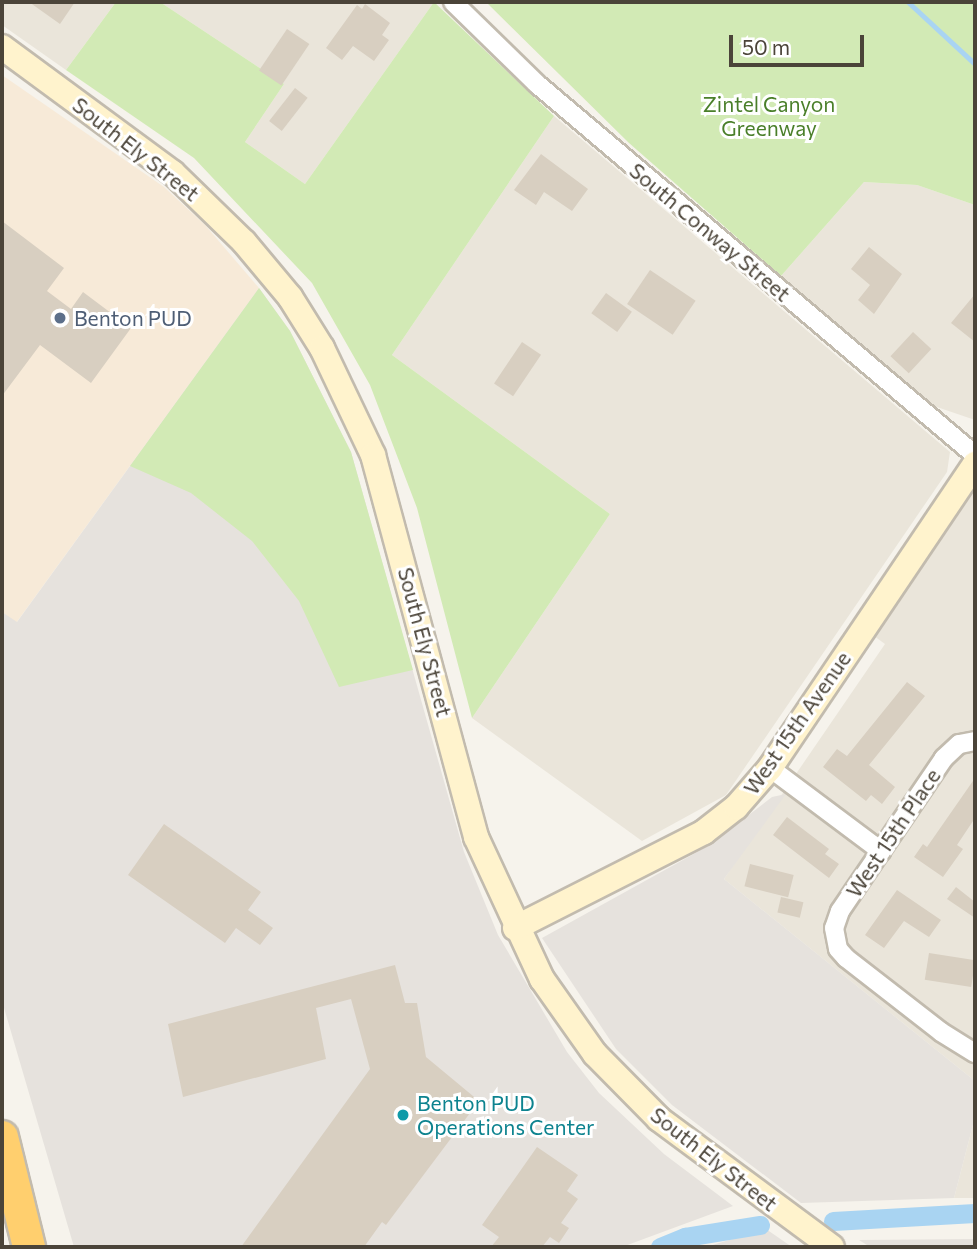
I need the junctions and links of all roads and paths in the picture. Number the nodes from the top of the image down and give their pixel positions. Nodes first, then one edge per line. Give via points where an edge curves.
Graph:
1 (453, 2) edge
2 (2, 47) edge
3 (975, 455) edge
4 (975, 464) edge
5 (972, 741) edge
6 (770, 768) junction
7 (880, 851) junction
8 (515, 928) junction
9 (975, 1053) edge
10 (2, 1137) edge
11 (29, 1247) edge
12 (832, 1247) edge

1 - 3 street, South Conway Street via 557,102
2 - 8 street, South Ely Street via 146,152 211,208 290,297 323,348 349,399 387,498 476,837
4 - 6 street, West 15th Avenue
5 - 7 street, West 15th Place via 944,758
6 - 7 street
6 - 8 street, West 15th Avenue via 736,807 704,832
7 - 9 street, West 15th Place via 840,911 834,938 846,958
8 - 12 street, South Ely Street via 570,1021 627,1088 698,1151
10 - 11 highway

